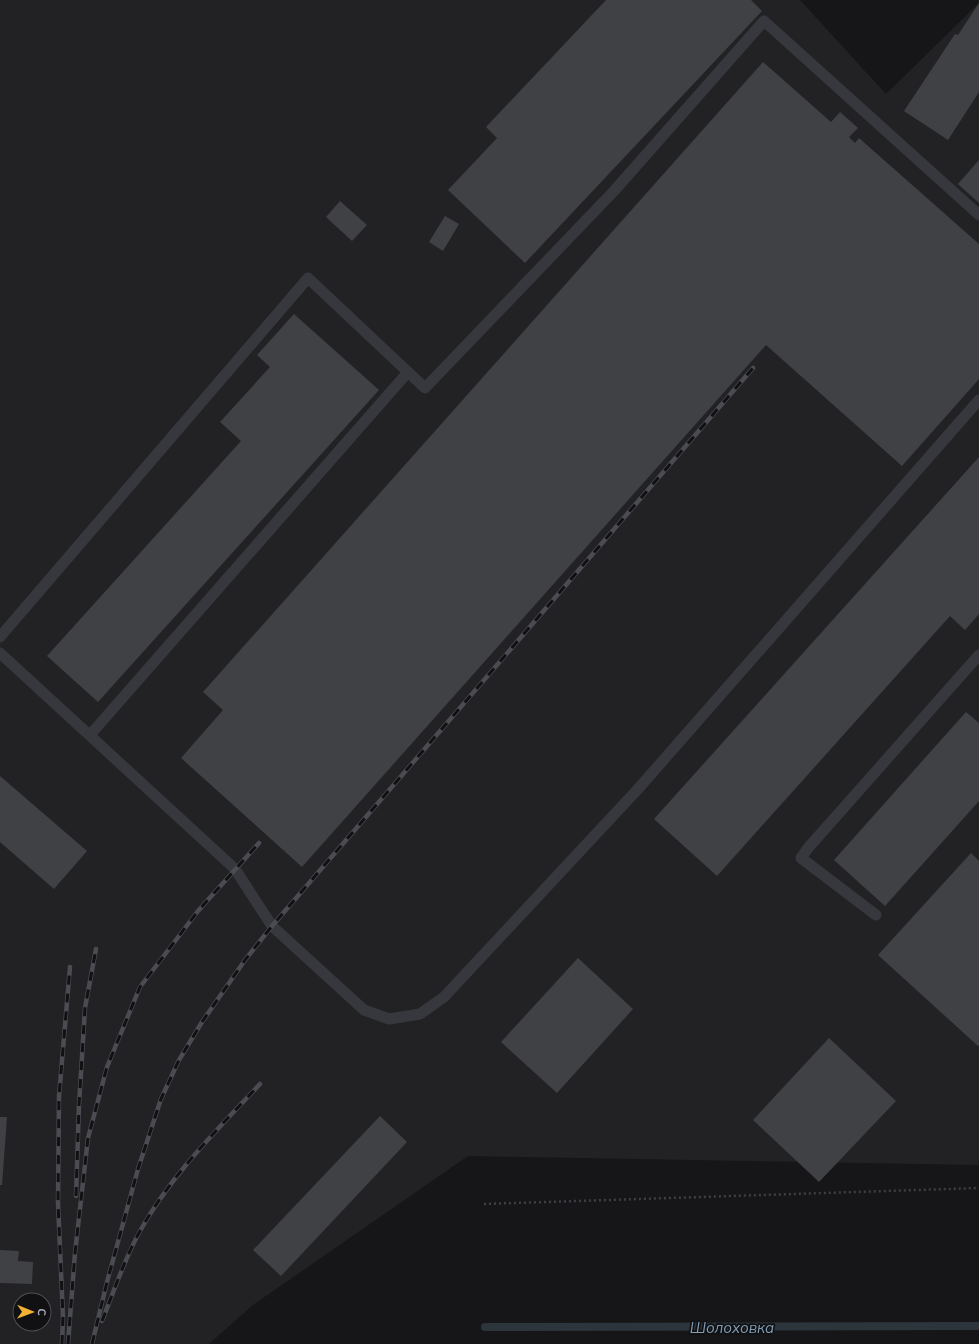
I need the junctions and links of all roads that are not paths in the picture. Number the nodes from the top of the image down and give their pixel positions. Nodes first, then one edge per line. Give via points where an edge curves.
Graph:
1 (979, 215) edge
2 (408, 372) junction
3 (979, 400) edge
4 (0, 637) edge
5 (0, 653) edge
6 (979, 655) edge
7 (90, 735) junction
8 (876, 915) dead end

1 - 2 lane via 764,21 614,191 425,388
2 - 4 lane via 308,278
2 - 7 lane
3 - 7 lane via 638,789 444,997 420,1014 390,1019 364,1010 272,926 235,869
5 - 7 lane
6 - 8 lane via 801,858

